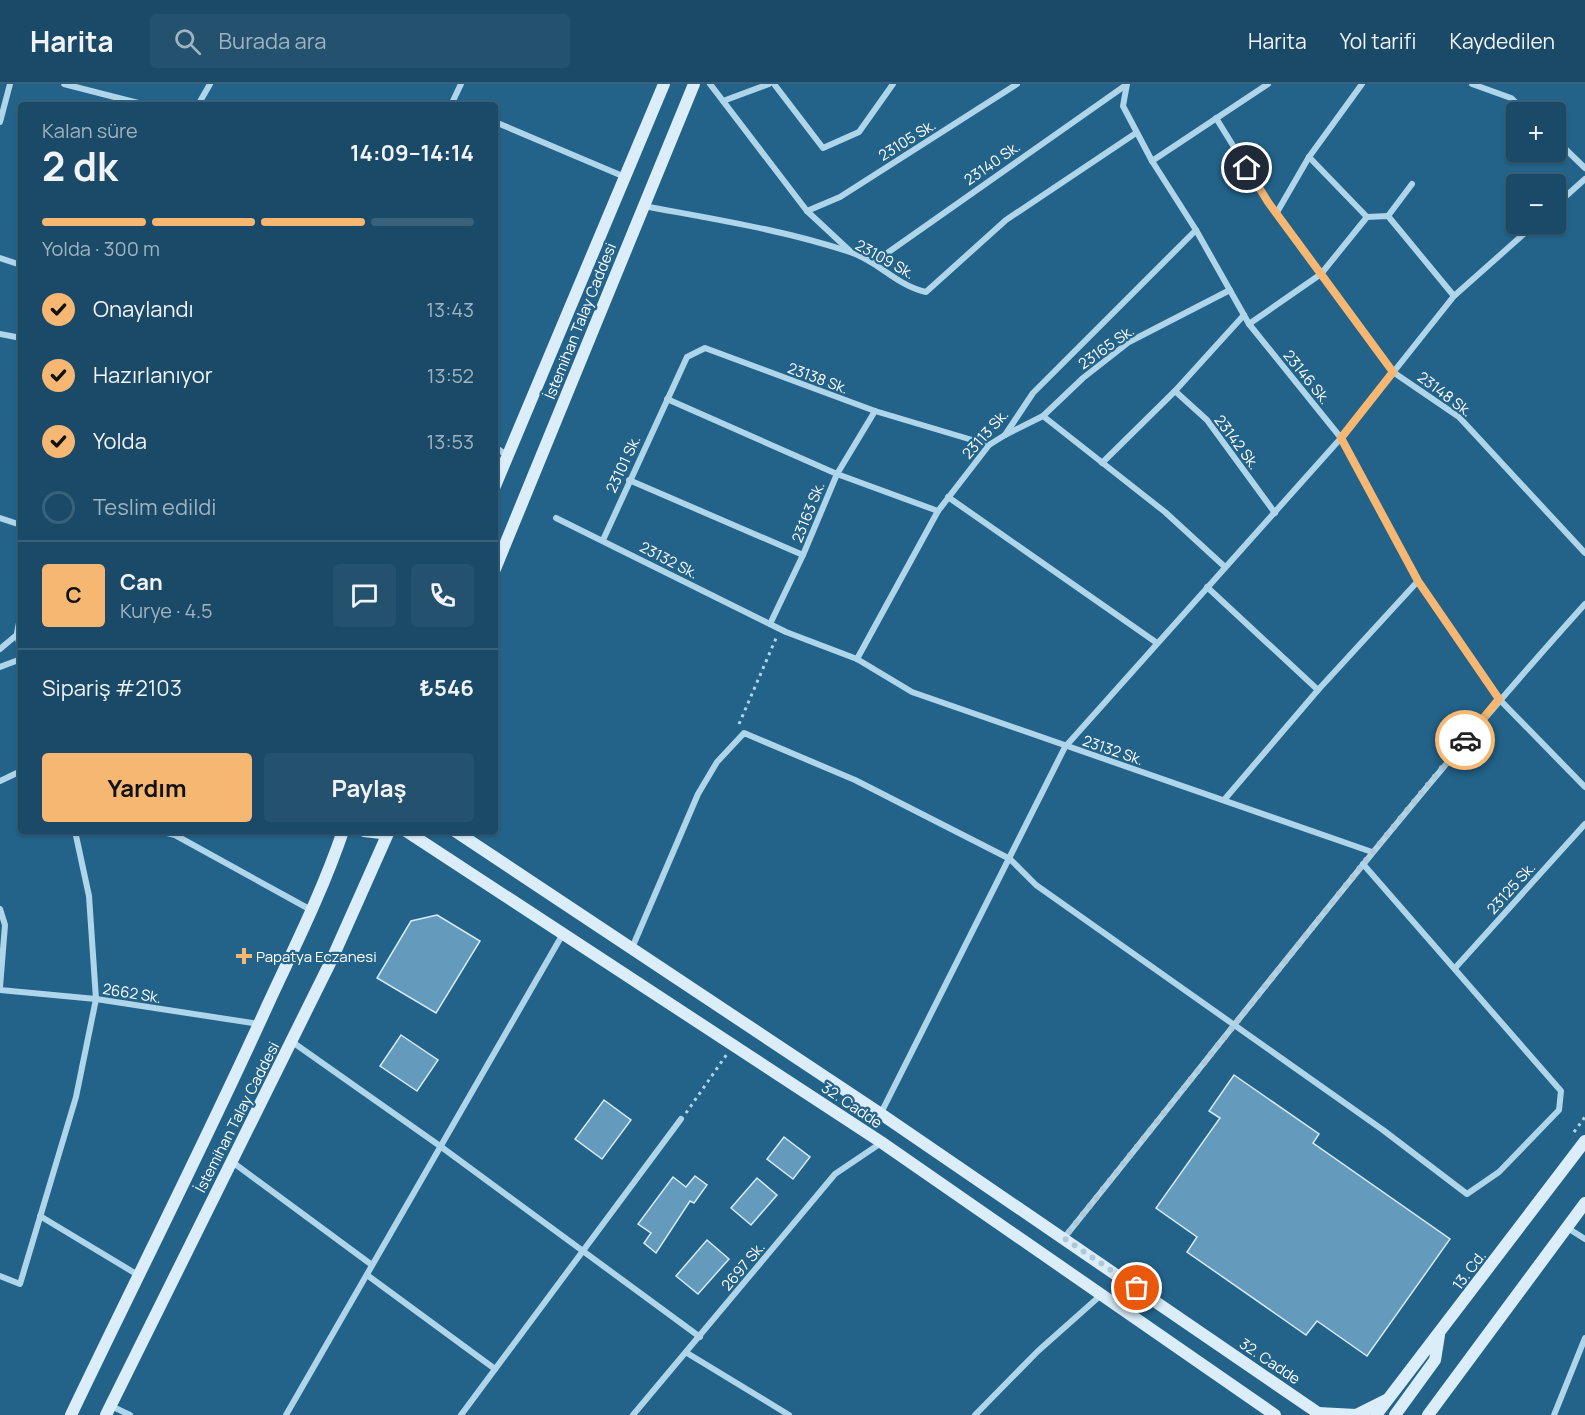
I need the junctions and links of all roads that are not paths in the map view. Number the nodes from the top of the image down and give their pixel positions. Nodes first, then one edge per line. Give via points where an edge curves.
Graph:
1 (10, 84) edge
2 (64, 84) edge
3 (210, 84) edge
4 (461, 84) edge
5 (664, 84) edge
6 (694, 84) edge
7 (710, 84) edge
8 (769, 84) edge
9 (774, 84) edge
10 (894, 84) edge
11 (1017, 84) edge
12 (1127, 84) edge
13 (1268, 84) edge
14 (1362, 84) edge
15 (1472, 84) edge
16 (723, 101) junction
17 (134, 102) edge
18 (200, 102) edge
19 (453, 102) edge
20 (1515, 102) edge
21 (1216, 118) junction
22 (0, 122) edge
23 (498, 123) edge
24 (1137, 133) junction
25 (1566, 150) edge
26 (1309, 158) junction
27 (1152, 161) junction
28 (1585, 168) edge
29 (625, 177) junction
30 (1585, 178) edge
31 (1412, 184) dead end
32 (1566, 196) edge
33 (644, 206) junction
34 (807, 211) junction
35 (1276, 214) junction
36 (1388, 216) junction
37 (1367, 217) junction
38 (1196, 230) junction
39 (1524, 234) edge
40 (852, 252) junction
41 (0, 258) edge
42 (873, 263) junction
43 (18, 264) edge
44 (1321, 274) junction
45 (1230, 290) junction
46 (1454, 296) junction
47 (1244, 315) junction
48 (1249, 324) junction
49 (0, 334) edge
50 (18, 337) edge
51 (1393, 372) junction
52 (1174, 391) junction
53 (667, 399) junction
54 (874, 411) junction
55 (1043, 416) junction
56 (1005, 435) junction
57 (1341, 438) junction
58 (989, 445) junction
59 (498, 449) edge
60 (508, 456) junction
61 (1102, 462) junction
62 (837, 474) junction
63 (498, 479) edge
64 (629, 480) junction
65 (948, 497) junction
66 (938, 511) junction
67 (1275, 513) junction
68 (0, 518) edge
69 (556, 518) dead end
70 (18, 524) edge
71 (603, 540) junction
72 (1585, 553) edge
73 (803, 555) junction
74 (498, 562) edge
75 (1225, 567) junction
76 (1418, 581) junction
77 (1207, 587) junction
78 (1585, 604) edge
79 (770, 624) junction
80 (18, 631) edge
81 (1157, 643) junction
82 (0, 649) edge
83 (857, 659) junction
84 (18, 660) edge
85 (0, 667) edge
86 (1318, 690) junction
87 (1499, 699) junction
88 (1065, 747) junction
89 (18, 773) edge
90 (0, 782) edge
91 (1585, 787) edge
92 (1224, 800) junction
93 (1585, 824) edge
94 (76, 834) edge
95 (178, 834) edge
96 (342, 834) edge
97 (388, 834) edge
98 (411, 834) edge
99 (459, 834) edge
100 (1372, 852) junction
101 (1010, 859) junction
102 (1363, 864) junction
103 (0, 909) edge
104 (311, 910) junction
105 (564, 932) junction
106 (632, 949) junction
107 (1456, 967) junction
108 (0, 989) edge
109 (96, 999) junction
110 (259, 1024) junction
111 (1236, 1025) junction
112 (291, 1041) junction
113 (881, 1114) junction
114 (681, 1119) road end
115 (1585, 1141) edge
116 (881, 1142) junction
117 (440, 1146) junction
118 (231, 1161) junction
119 (1585, 1203) edge
120 (40, 1216) junction
121 (1566, 1227) junction
122 (1064, 1238) junction
123 (1585, 1239) edge
124 (583, 1252) junction
125 (372, 1265) junction
126 (138, 1275) junction
127 (367, 1275) junction
128 (0, 1276) edge
129 (1102, 1294) junction
130 (1439, 1334) junction
131 (700, 1337) junction
132 (1585, 1338) edge
133 (687, 1353) junction
134 (1582, 1357) edge
135 (495, 1369) junction
136 (1386, 1400) junction
137 (109, 1410) edge
138 (1276, 1414) edge
139 (1320, 1414) edge
140 (71, 1415) edge
141 (130, 1415) edge
142 (286, 1415) edge
143 (461, 1415) edge
144 (633, 1415) edge
145 (789, 1415) edge
146 (975, 1415) edge
147 (1376, 1415) edge
148 (1395, 1415) edge
149 (1428, 1415) edge
150 (1554, 1415) edge

1 - 22 street
2 - 17 street
3 - 18 street
4 - 19 street
5 - 29 main road, İstemihan Talay Caddesi
6 - 33 main road, İstemihan Talay Caddesi
7 - 16 street
8 - 16 street
9 - 10 street via 823,148 859,132
11 - 34 street, 23105 Sk. via 840,197
12 - 24 street, 23146 Sk. via 1123,106
12 - 42 street, 23140 Sk.
13 - 21 street
14 - 26 street
15 - 20 street
16 - 34 street
21 - 27 street
21 - 35 street, 23148 Sk.
23 - 29 street
24 - 27 street, 23146 Sk.
24 - 42 street, 23109 Sk. via 1006,220 926,292 912,289
25 - 28 street
26 - 35 street
26 - 37 street
27 - 38 street, 23146 Sk.
29 - 60 main road, İstemihan Talay Caddesi
30 - 32 street
31 - 36 street
33 - 40 street, 23109 Sk.
33 - 74 main road, İstemihan Talay Caddesi
34 - 40 street
35 - 44 street, 23148 Sk.
36 - 37 street
36 - 46 street
37 - 44 street
38 - 45 street, 23146 Sk.
38 - 56 street, 23113 Sk. via 1033,393
39 - 46 street
40 - 42 street, 23109 Sk.
41 - 43 street
44 - 48 street
44 - 51 street, 23148 Sk.
45 - 47 street, 23146 Sk.
45 - 55 street, 23165 Sk. via 1129,342
46 - 51 street
47 - 48 street, 23146 Sk.
47 - 52 street
48 - 57 street, 23146 Sk.
49 - 50 street
51 - 57 street
51 - 72 street, 23148 Sk. via 1459,417
52 - 61 street
52 - 67 street, 23142 Sk. via 1207,420
53 - 54 street, 23138 Sk. via 687,357 705,348
53 - 62 street
53 - 64 street, 23101 Sk.
54 - 58 street, 23138 Sk.
54 - 62 street, 23163 Sk.
55 - 56 street, 23165 Sk.
55 - 61 street
56 - 58 street, 23113 Sk.
57 - 67 street
57 - 76 street, 23146 Sk.
58 - 65 street, 23113 Sk.
59 - 60 street
60 - 63 main road, İstemihan Talay Caddesi
61 - 75 street
62 - 66 street
62 - 73 street, 23163 Sk.
64 - 71 street, 23101 Sk.
64 - 73 street
65 - 66 street, 23113 Sk.
65 - 81 street
66 - 83 street, 23113 Sk.
67 - 75 street
68 - 70 street
69 - 71 street, 23132 Sk.
71 - 79 street, 23132 Sk.
73 - 79 street, 23163 Sk.
75 - 77 street
76 - 86 street
76 - 87 street, 23146 Sk.
77 - 81 street
77 - 86 street
78 - 87 street
79 - 83 street, 23132 Sk.
80 - 82 street
81 - 88 street
83 - 88 street, 23132 Sk. via 912,692
84 - 85 street
86 - 92 street
87 - 91 street, 23146 Sk.
87 - 100 street
88 - 92 street, 23132 Sk.
88 - 101 street
89 - 90 street
92 - 100 street, 23132 Sk.
93 - 107 street, 23125 Sk.
94 - 109 street via 89,896
95 - 104 street
96 - 104 main road, İstemihan Talay Caddesi
97 - 112 main road, İstemihan Talay Caddesi
98 - 105 main road, 32. Cadde
99 - 106 main road, 32. Cadde
100 - 102 street
101 - 106 street via 855,780 744,734 717,762 698,794
101 - 111 street via 1036,885
101 - 113 street
102 - 107 street
102 - 111 street
103 - 108 street via 4,925
104 - 110 main road, İstemihan Talay Caddesi
105 - 116 main road, 32. Cadde
105 - 117 street
106 - 113 main road, 32. Cadde
107 - 111 street via 1561,1091 1559,1110 1499,1172 1467,1194
108 - 109 street, 2662 Sk.
109 - 110 street, 2662 Sk.
109 - 120 street via 76,1097
110 - 126 main road, İstemihan Talay Caddesi via 172,1212
111 - 122 street
112 - 117 street
112 - 118 main road, İstemihan Talay Caddesi
113 - 122 main road, 32. Cadde
114 - 124 street
115 - 130 main road, 13. Cd.
116 - 129 main road, 32. Cadde
116 - 131 street, 2697 Sk. via 835,1174
117 - 124 street
117 - 125 street
118 - 125 street
118 - 137 main road, İstemihan Talay Caddesi
119 - 121 main road
120 - 126 street
120 - 128 street via 20,1284
121 - 123 street
121 - 149 main road
122 - 139 main road, 32. Cadde
124 - 131 street
124 - 135 street
125 - 127 street
126 - 140 main road, İstemihan Talay Caddesi
127 - 135 street
127 - 142 street
129 - 138 main road, 32. Cadde
129 - 146 street
130 - 136 main road, 13. Cd.
130 - 148 main road via 1435,1360
131 - 133 street, 2697 Sk.
132 - 134 street
133 - 144 street, 2697 Sk.
133 - 145 street
134 - 150 street
135 - 143 street
136 - 139 main road via 1356,1415
136 - 147 main road, 13. Cd.
137 - 141 street

